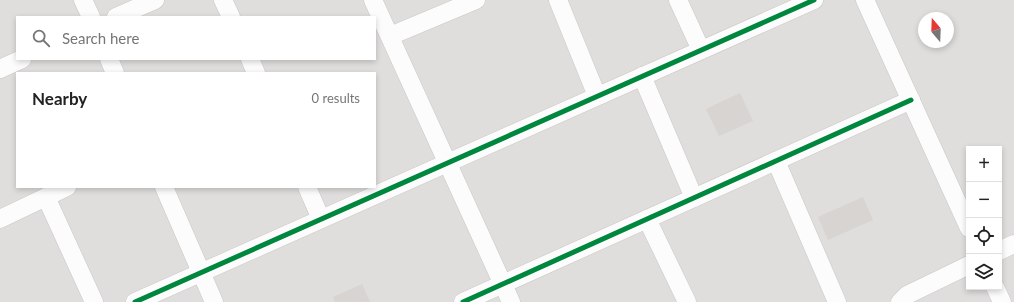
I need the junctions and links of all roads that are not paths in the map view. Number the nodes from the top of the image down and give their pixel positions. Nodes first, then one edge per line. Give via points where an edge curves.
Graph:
1 (84, 0) edge
2 (155, 0) edge
3 (223, 0) edge
4 (373, 0) edge
5 (476, 0) edge
6 (558, 0) edge
7 (678, 0) edge
8 (814, 0) edge
9 (865, 0) edge
10 (91, 16) edge
11 (118, 16) edge
12 (231, 16) edge
13 (390, 36) junction
14 (701, 50) junction
15 (20, 60) edge
16 (109, 60) edge
17 (250, 60) edge
18 (0, 69) edge
19 (115, 72) edge
20 (256, 72) edge
21 (642, 76) junction
22 (597, 96) junction
23 (911, 100) junction
24 (776, 161) junction
25 (448, 163) junction
26 (65, 188) edge
27 (164, 188) edge
28 (307, 188) edge
29 (46, 197) junction
30 (694, 198) junction
31 (0, 219) edge
32 (321, 219) junction
33 (647, 219) junction
34 (966, 221) edge
35 (1014, 244) edge
36 (1002, 250) edge
37 (966, 266) edge
38 (201, 272) junction
39 (503, 284) junction
40 (996, 290) edge
41 (94, 302) edge
42 (135, 302) edge
43 (214, 302) edge
44 (463, 302) edge
45 (511, 302) edge
46 (687, 302) edge
47 (837, 302) edge
48 (900, 302) edge
49 (1002, 302) edge

1 - 10 street
2 - 11 street
3 - 12 street
4 - 13 street
5 - 13 street
6 - 22 street
7 - 14 street
8 - 14 street
9 - 23 street
13 - 25 street
14 - 21 street
15 - 18 street
16 - 19 street
17 - 20 street
21 - 22 street
21 - 30 street
22 - 25 street
23 - 24 street
23 - 34 street
24 - 30 street
24 - 47 street
25 - 32 street
25 - 39 street
26 - 29 street
27 - 38 street
28 - 32 street
29 - 31 street
29 - 41 street
30 - 33 street
32 - 38 street
33 - 39 street
33 - 46 street
35 - 36 street
37 - 48 street via 907,295
38 - 42 street
38 - 43 street
39 - 44 street
39 - 45 street
40 - 49 street

